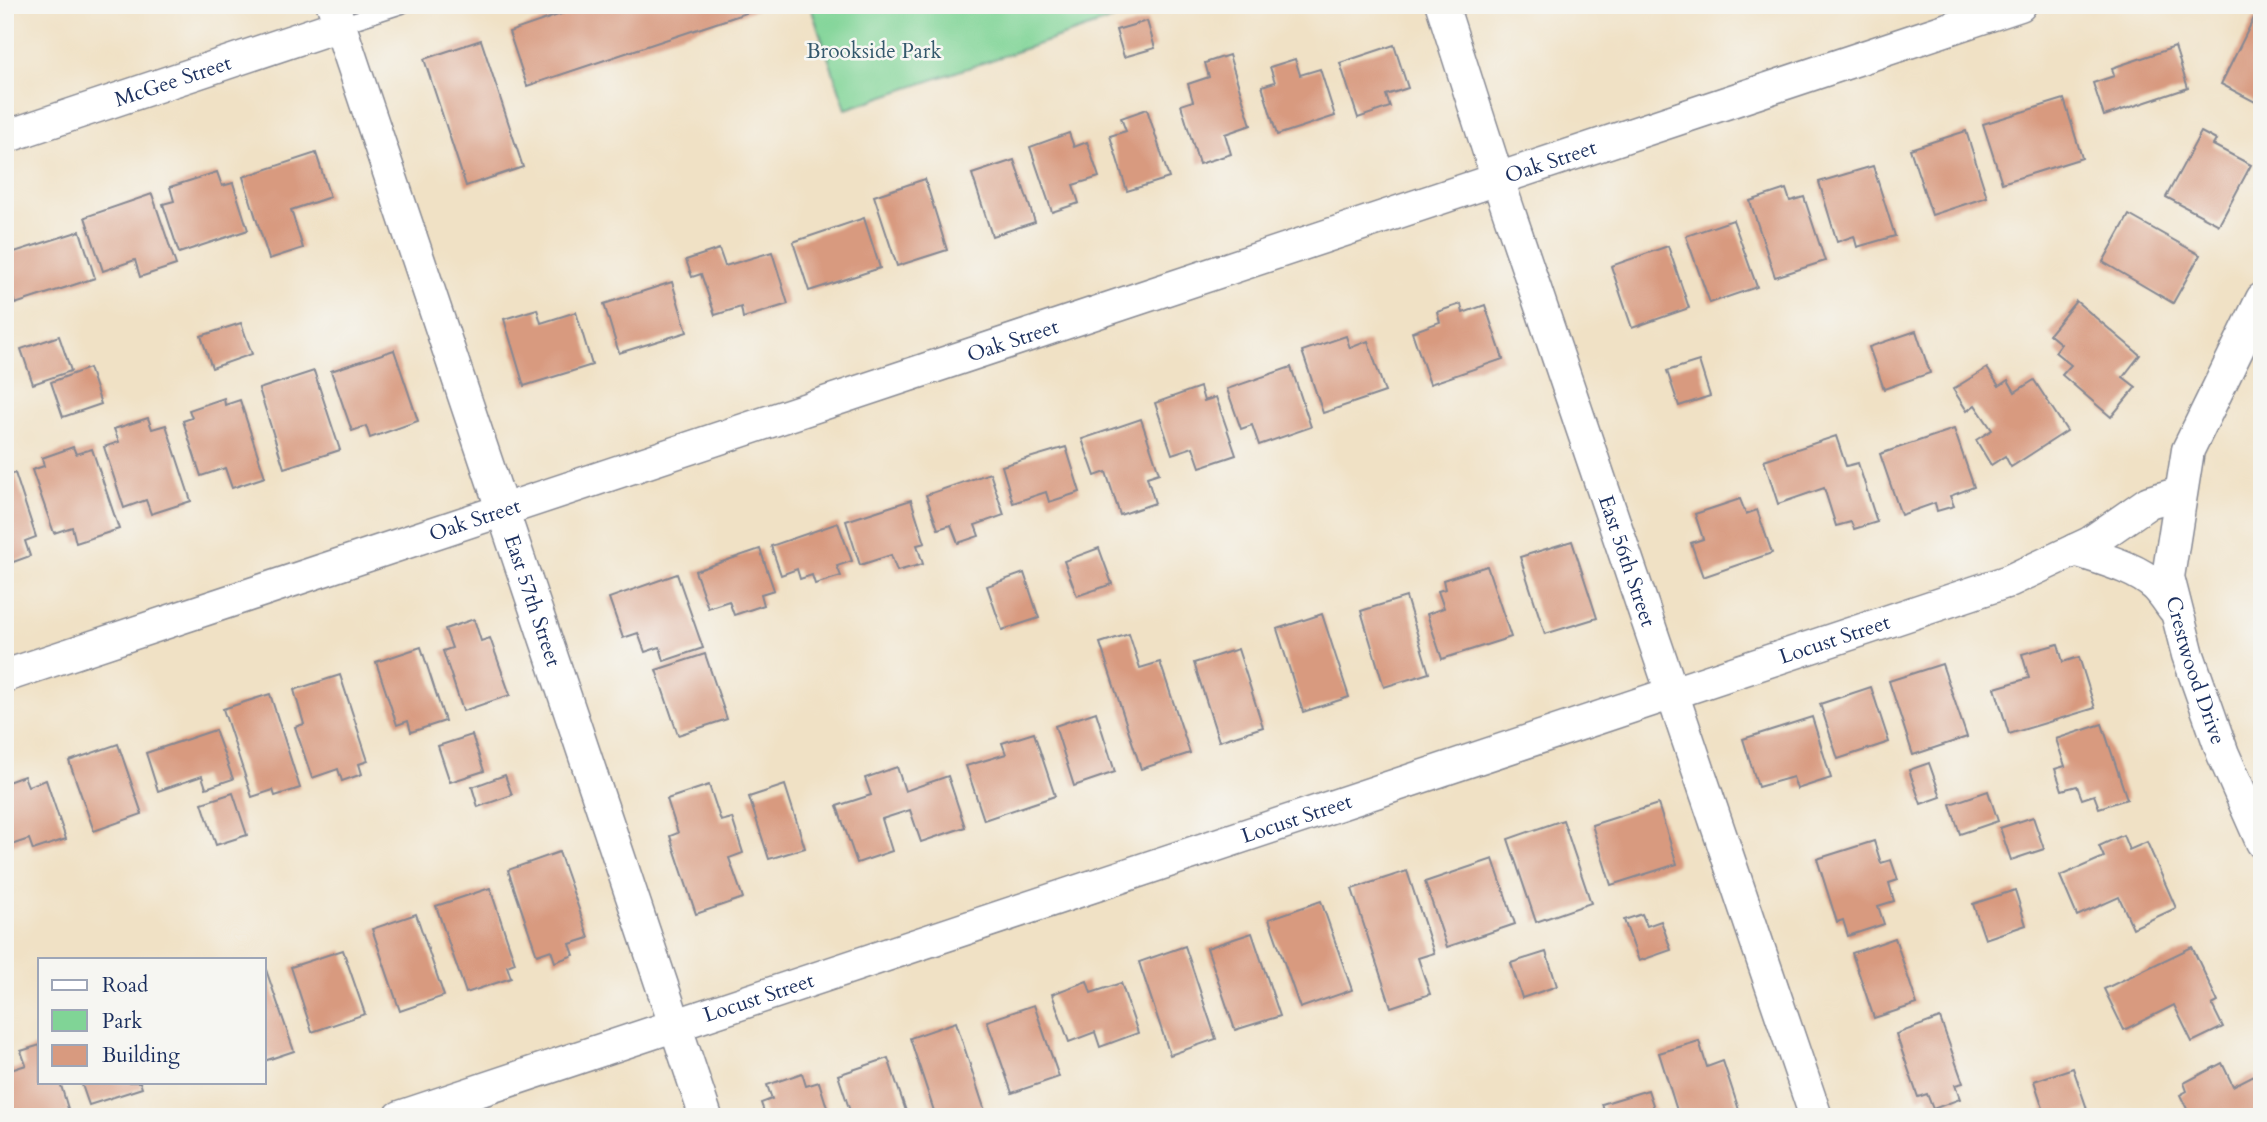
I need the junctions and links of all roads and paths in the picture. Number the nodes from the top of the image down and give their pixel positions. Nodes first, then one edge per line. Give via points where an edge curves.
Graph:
1 (402, 5) edge
2 (1442, 5) edge
3 (2005, 8) edge
4 (337, 15) edge
5 (5, 137) edge
6 (1498, 180) junction
7 (2262, 299) edge
8 (2180, 493) junction
9 (503, 510) junction
10 (2075, 550) junction
11 (2177, 612) junction
12 (5, 676) edge
13 (1672, 694) junction
14 (2262, 842) edge
15 (676, 1025) junction
16 (400, 1117) edge
17 (706, 1117) edge
18 (1816, 1117) edge

1 - 4 lane
2 - 6 street, East 56th Street
3 - 6 street, Oak Street
4 - 5 street, McGee Street
4 - 9 street, East 57th Street
6 - 9 street, Oak Street
6 - 13 street, East 56th Street
7 - 8 street, Crestwood Drive via 2188,450
8 - 10 street, Locust Street via 2149,502
8 - 11 street, Crestwood Drive via 2168,577
9 - 12 street, Oak Street
9 - 15 street, East 57th Street
10 - 11 street via 2138,575 2156,586
10 - 13 street, Locust Street via 2009,581
11 - 14 street, Crestwood Drive via 2223,754
13 - 15 street, Locust Street
13 - 18 street, East 56th Street
15 - 16 street, Locust Street
15 - 17 street, East 57th Street

